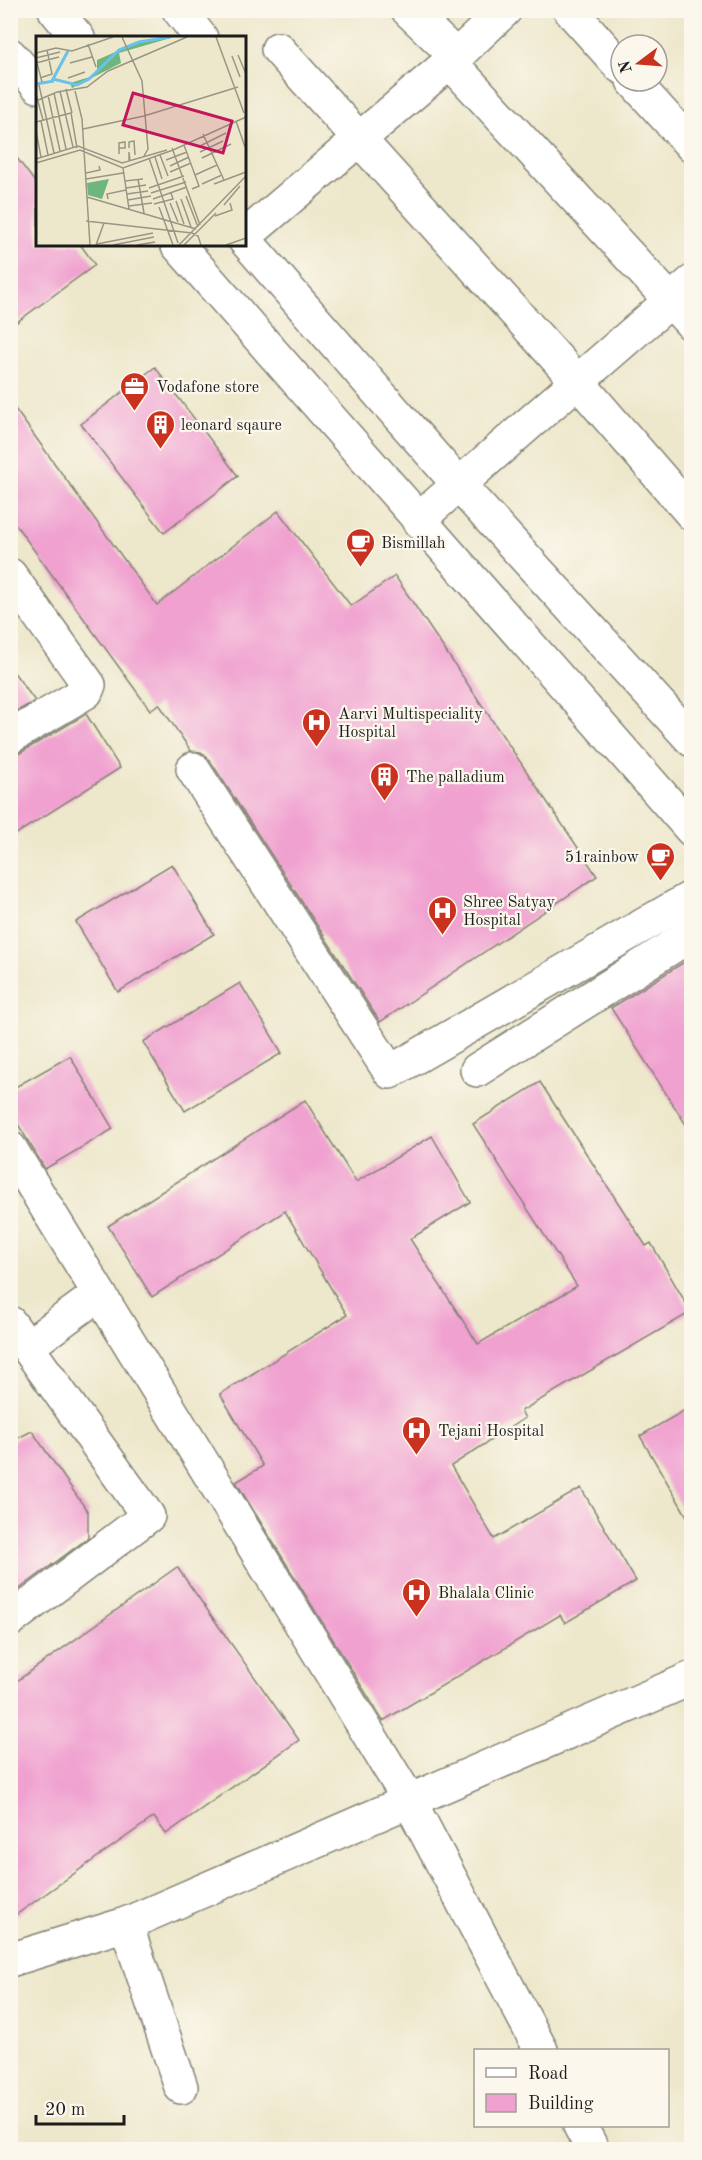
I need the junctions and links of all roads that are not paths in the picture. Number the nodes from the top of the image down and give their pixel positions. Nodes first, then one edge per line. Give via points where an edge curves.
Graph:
1 (55, 10) edge
2 (179, 10) edge
3 (408, 10) edge
4 (505, 10) edge
5 (570, 10) edge
6 (76, 36) edge
7 (199, 36) edge
8 (278, 49) dead end
9 (609, 54) edge
10 (10, 55) edge
11 (453, 59) junction
12 (36, 84) edge
13 (644, 93) edge
14 (360, 139) junction
15 (692, 146) edge
16 (246, 236) edge
17 (246, 240) edge
18 (179, 246) edge
19 (685, 302) edge
20 (577, 381) junction
21 (459, 485) junction
22 (692, 514) edge
23 (418, 520) junction
24 (10, 575) edge
25 (10, 737) edge
26 (692, 740) edge
27 (193, 769) dead end
28 (692, 830) edge
29 (692, 897) edge
30 (692, 934) edge
31 (477, 1070) dead end
32 (10, 1148) edge
33 (99, 1294) junction
34 (19, 1334) edge
35 (10, 1620) edge
36 (692, 1678) edge
37 (409, 1800) junction
38 (126, 1924) junction
39 (10, 1960) edge
40 (540, 2049) edge
41 (181, 2087) dead end
42 (581, 2127) edge
43 (593, 2150) edge

1 - 6 street
2 - 7 street
3 - 11 street
4 - 11 street
5 - 9 street
8 - 14 street
10 - 12 street
11 - 14 street
11 - 19 street
13 - 15 street
14 - 16 street
14 - 20 street
17 - 21 street
18 - 23 street
19 - 20 street
20 - 21 street
20 - 22 street
21 - 23 street
21 - 26 street
23 - 28 street
24 - 25 street via 89,685 86,692
27 - 29 street via 390,1072
30 - 31 street
32 - 33 street
33 - 34 street
33 - 37 street
34 - 35 street via 148,1516
36 - 37 street
37 - 38 street
37 - 40 street
38 - 39 street
38 - 41 street
42 - 43 street

